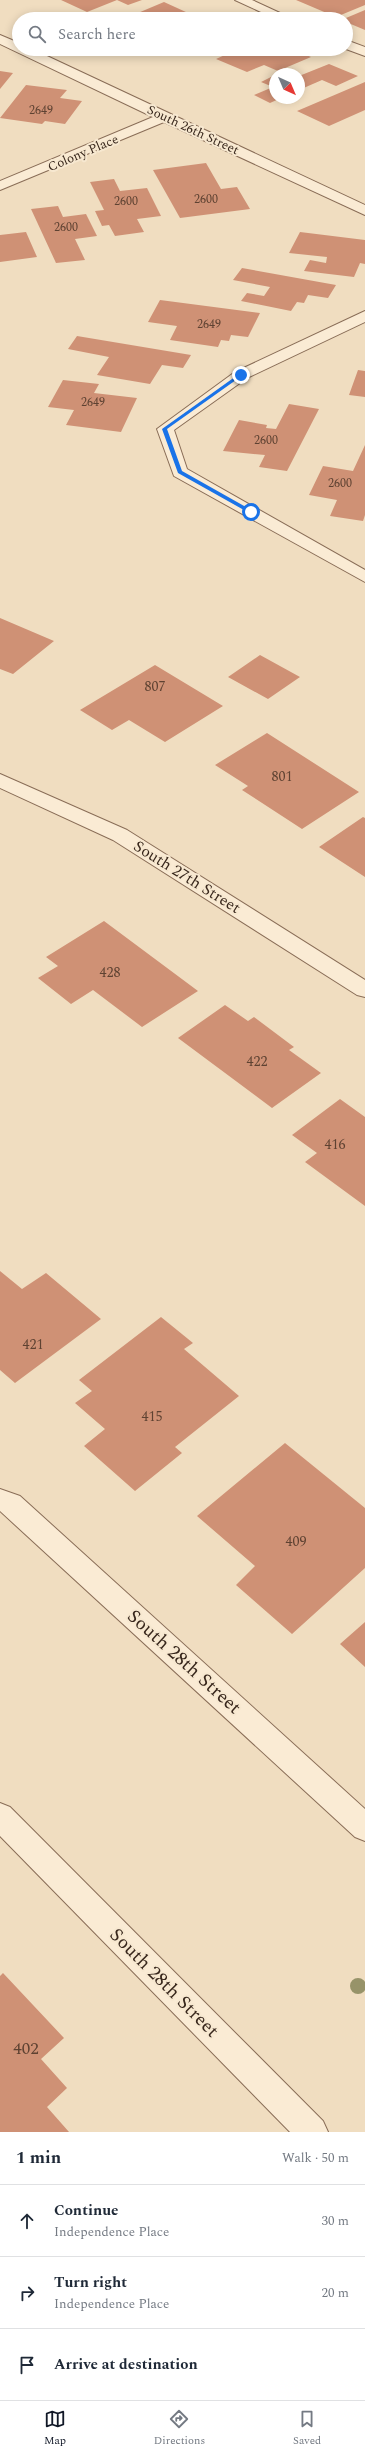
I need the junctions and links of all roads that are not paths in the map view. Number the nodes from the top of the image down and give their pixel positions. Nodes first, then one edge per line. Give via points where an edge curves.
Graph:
1 (241, 0) edge
2 (270, 12) edge
3 (0, 39) edge
4 (12, 44) edge
5 (353, 47) edge
6 (365, 52) edge
7 (37, 56) edge
8 (164, 117) junction
9 (0, 186) edge
10 (365, 211) edge
11 (365, 316) edge
12 (365, 577) edge
13 (0, 780) edge
14 (365, 990) edge
15 (0, 1500) edge
16 (0, 1816) edge
17 (365, 1828) edge
18 (312, 2132) edge

1 - 2 street
3 - 4 street, South 26th Street
5 - 6 street
7 - 8 street, South 26th Street
8 - 9 street, Colony Place
8 - 10 street, South 26th Street
11 - 12 street via 241,375 165,429 180,472
13 - 14 street, South 27th Street via 120,835
15 - 17 street, South 28th Street via 11,1504
16 - 18 street, South 28th Street

